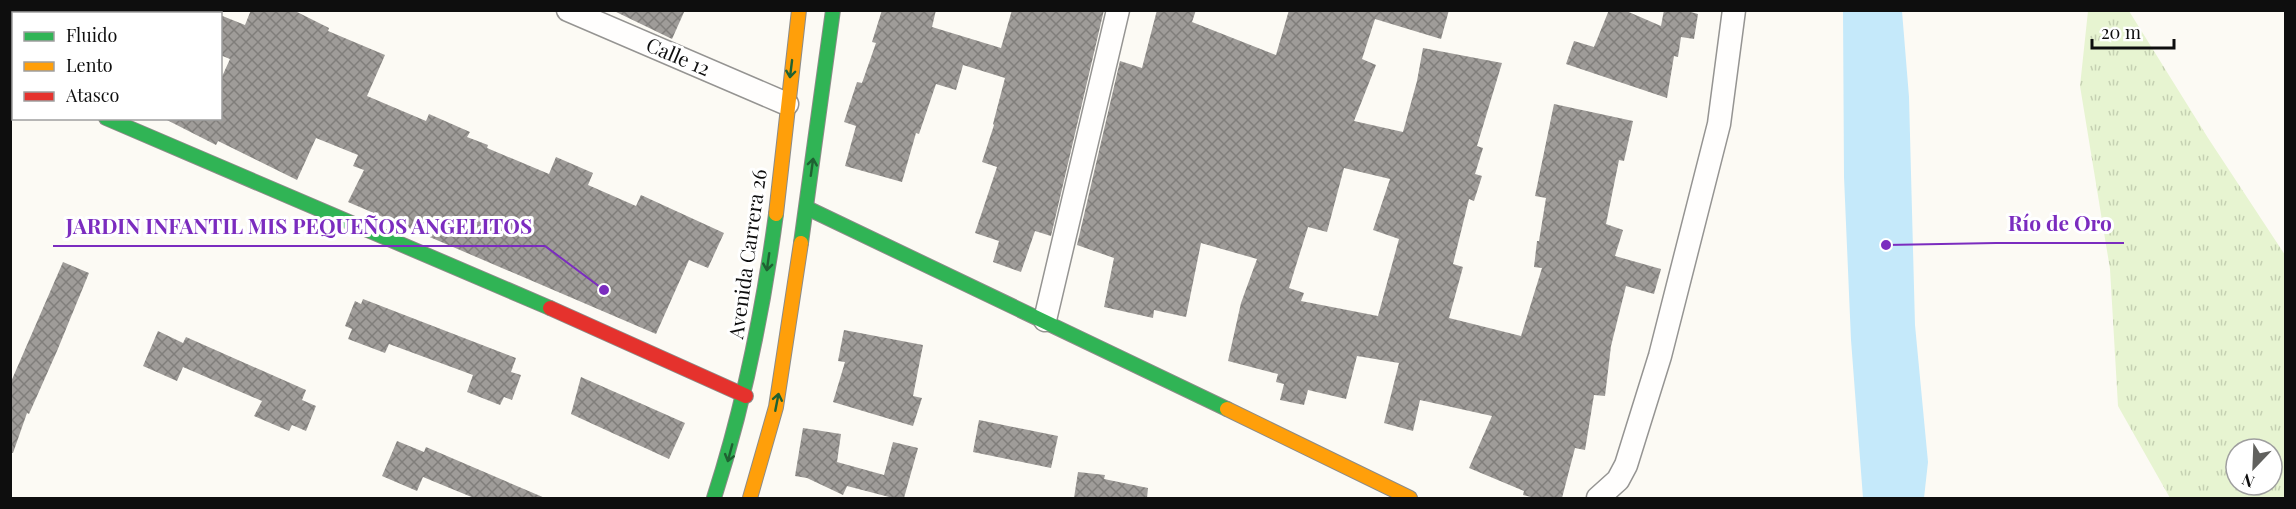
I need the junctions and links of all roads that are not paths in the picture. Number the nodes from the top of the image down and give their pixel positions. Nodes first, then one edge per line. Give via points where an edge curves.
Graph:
1 (568, 10) edge
2 (799, 10) edge
3 (833, 10) edge
4 (1118, 10) edge
5 (1734, 10) edge
6 (787, 104) junction
7 (111, 120) edge
8 (807, 208) junction
9 (1045, 320) junction
10 (746, 396) junction
11 (714, 498) edge
12 (750, 498) edge
13 (1410, 498) edge
14 (1598, 498) edge

1 - 6 street, Calle 12
2 -> 6 street, Avenida Carrera 26
8 -> 3 street
4 - 9 street
5 - 14 street via 1719,124 1660,356 1626,465 1618,480
6 -> 10 street, Avenida Carrera 26 via 770,249
7 - 10 street
8 - 9 street
12 -> 8 street via 776,407
9 - 13 street
10 -> 11 street, Avenida Carrera 26

